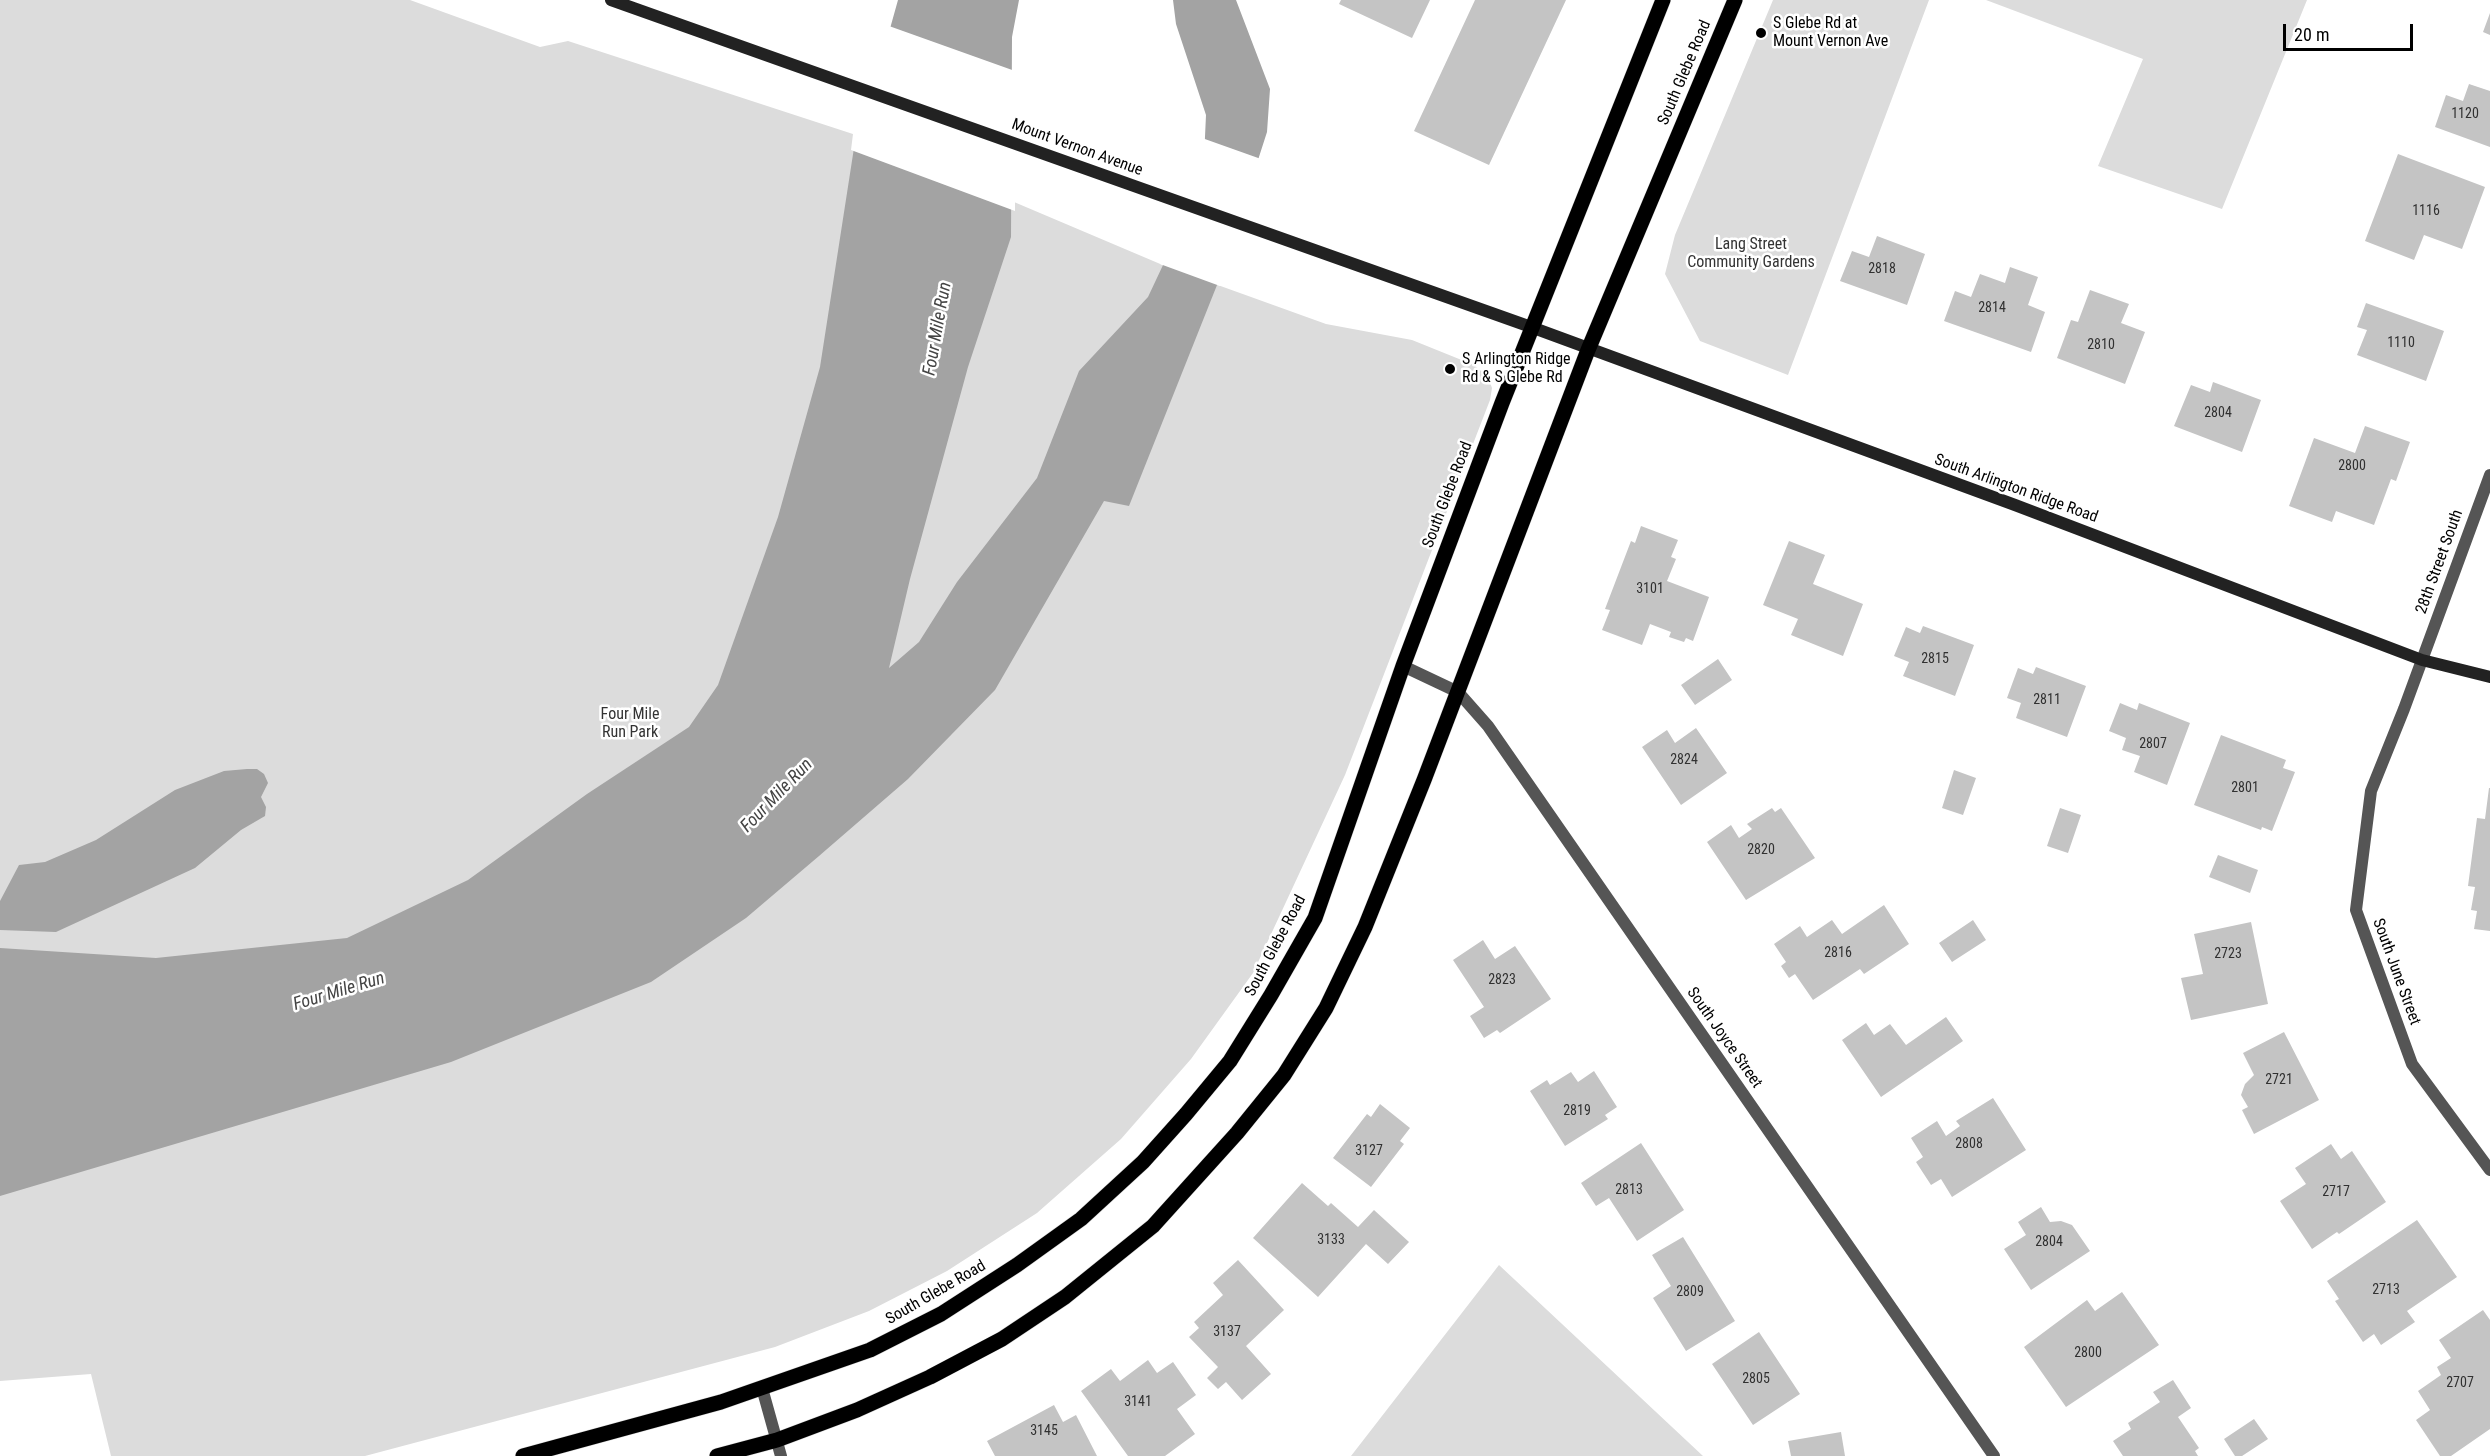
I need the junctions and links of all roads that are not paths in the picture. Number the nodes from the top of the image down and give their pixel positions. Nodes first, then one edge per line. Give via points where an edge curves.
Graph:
1 (610, 0) edge
2 (1663, 0) edge
3 (1735, 0) edge
4 (1531, 327) junction
5 (1588, 350) junction
6 (2490, 475) edge
7 (2422, 660) junction
8 (1403, 666) junction
9 (2490, 677) edge
10 (1458, 692) junction
11 (2490, 1170) edge
12 (762, 1388) junction
13 (777, 1440) junction
14 (523, 1456) edge
15 (717, 1456) edge
16 (781, 1456) edge
17 (1994, 1456) edge

1 - 4 main road, Mount Vernon Avenue
2 - 4 main road, South Glebe Road
3 - 5 main road, South Glebe Road
4 - 5 main road, South Arlington Ridge Road
4 - 8 main road, South Glebe Road
5 - 7 main road, South Arlington Ridge Road via 2014,505
5 - 10 main road, South Glebe Road
6 - 7 street, 28th Street South
7 - 9 main road, South Arlington Ridge Road
7 - 11 street, South June Street via 2371,791 2356,910 2412,1064
8 - 10 street, South Joyce Street
8 - 12 main road, South Glebe Road via 1315,918 1230,1061 1186,1114 1143,1162 1081,1219 1017,1265 941,1314 870,1350
10 - 13 main road, South Glebe Road via 1365,927 1326,1008 1284,1075 1153,1226 1065,1297 1002,1339 857,1410
10 - 17 street, South Joyce Street via 1495,736
12 - 13 street
12 - 14 main road, South Glebe Road
13 - 15 main road, South Glebe Road
13 - 16 street

